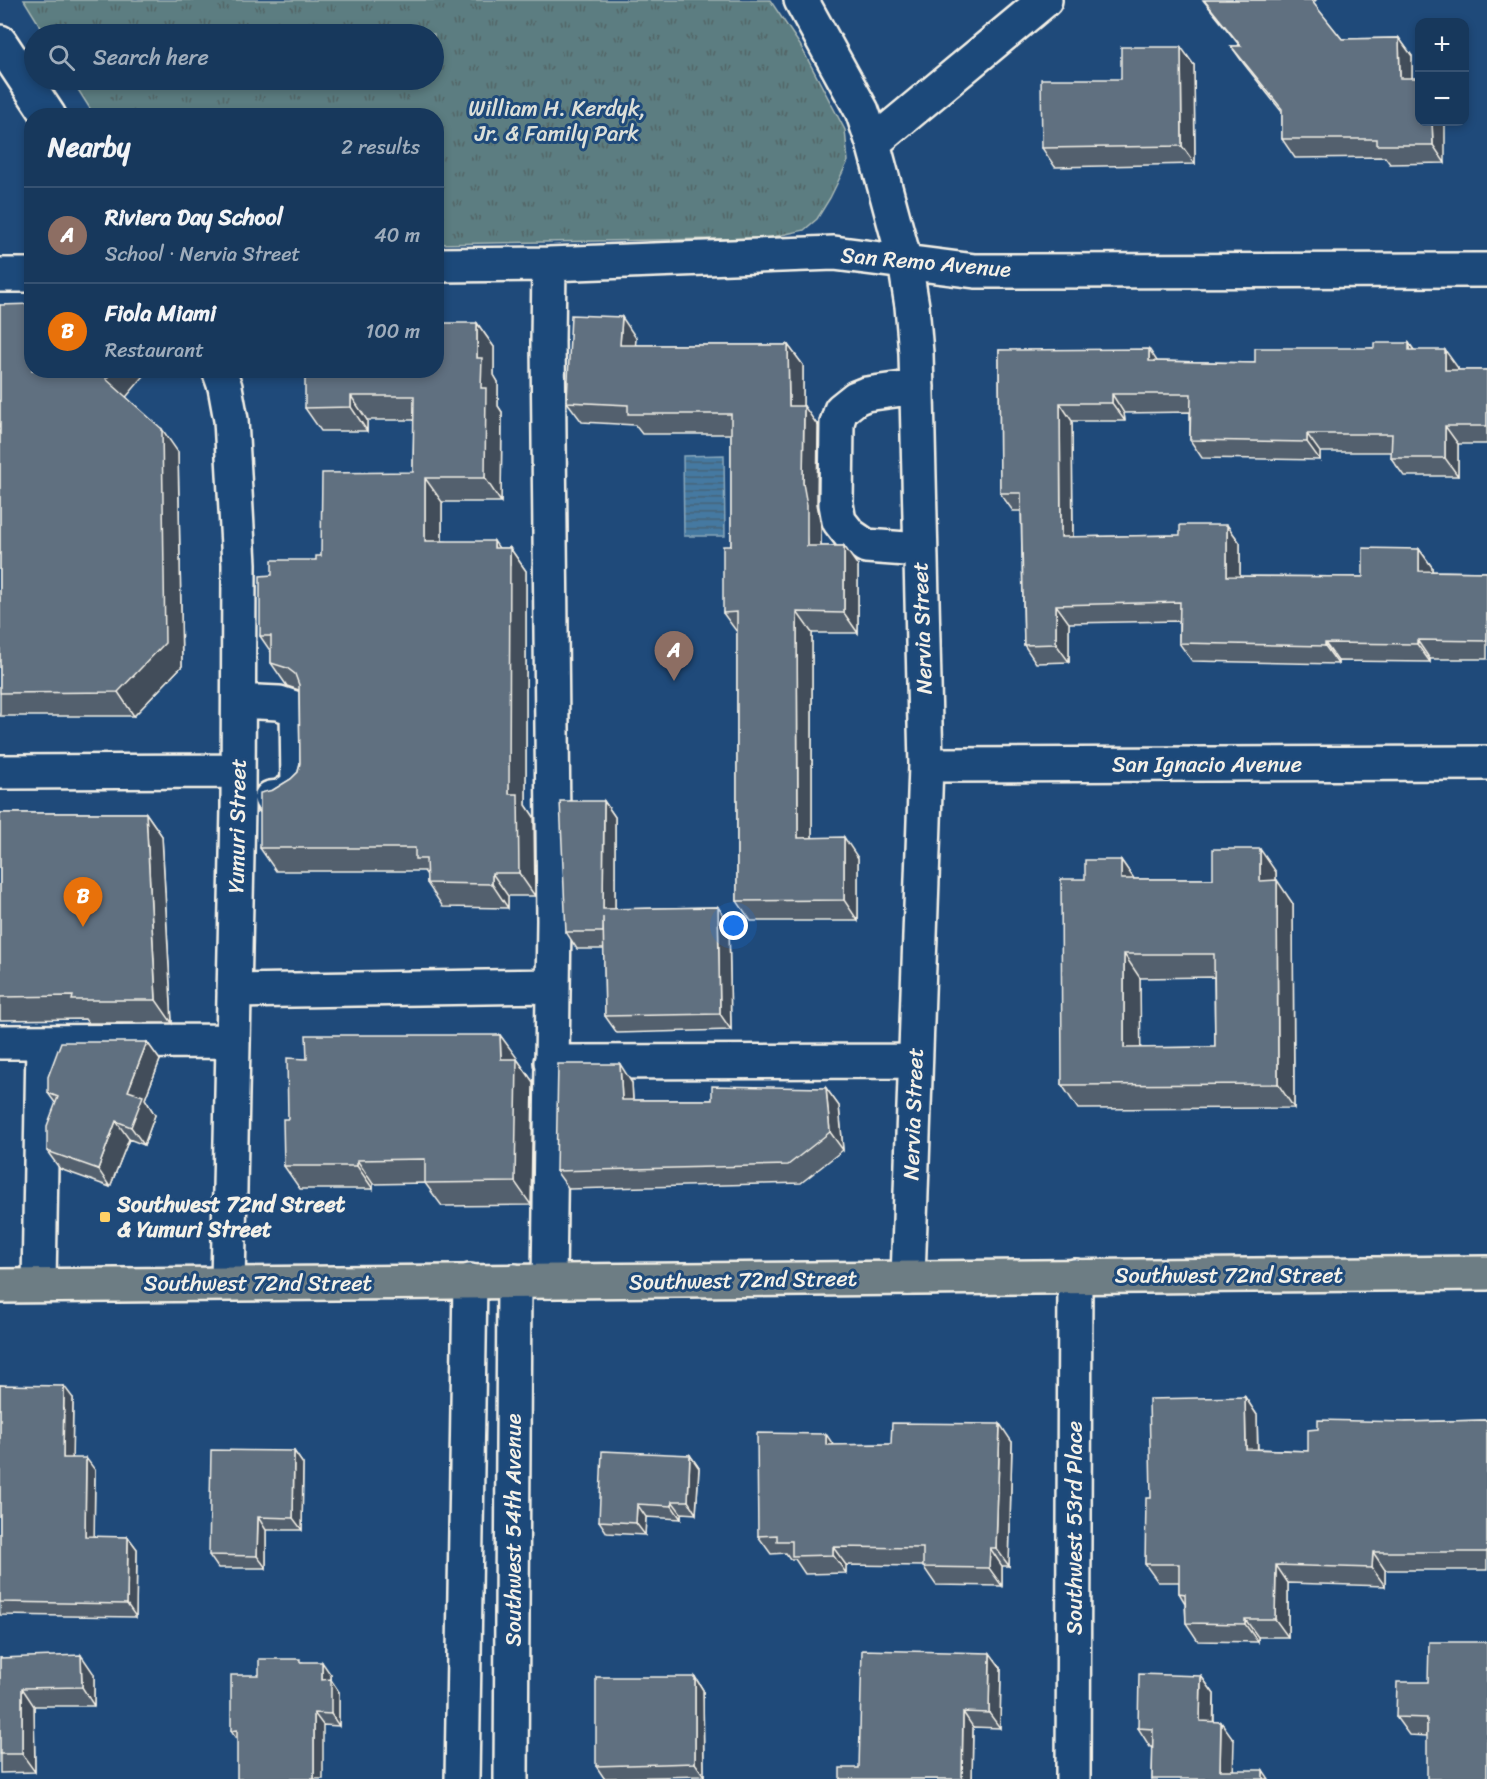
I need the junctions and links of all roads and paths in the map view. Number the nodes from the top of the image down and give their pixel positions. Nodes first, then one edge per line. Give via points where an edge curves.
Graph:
1 (801, 0) edge
2 (1045, 0) edge
3 (0, 42) edge
4 (24, 78) edge
5 (32, 90) edge
6 (44, 108) edge
7 (873, 143) junction
8 (905, 261) junction
9 (549, 264) junction
10 (444, 265) edge
11 (1487, 270) edge
12 (221, 378) edge
13 (917, 387) junction
14 (920, 550) junction
15 (239, 701) junction
16 (1487, 763) edge
17 (926, 765) junction
18 (0, 772) edge
19 (238, 786) junction
20 (553, 986) junction
21 (234, 991) junction
22 (233, 1041) junction
23 (0, 1042) edge
24 (43, 1042) junction
25 (915, 1061) junction
26 (551, 1062) junction
27 (1487, 1273) edge
28 (1075, 1276) junction
29 (908, 1278) junction
30 (470, 1281) junction
31 (514, 1281) junction
32 (549, 1281) junction
33 (228, 1283) junction
34 (39, 1285) junction
35 (0, 1286) edge
36 (462, 1779) edge
37 (511, 1779) edge
38 (1074, 1779) edge

1 - 7 street, Nervia Street via 862,111
2 - 7 street
3 - 4 street
5 - 6 street
7 - 8 street, Nervia Street
8 - 9 street, San Remo Avenue via 834,254
8 - 11 street, San Remo Avenue via 975,271
8 - 13 street, Nervia Street
9 - 10 street, San Remo Avenue
9 - 20 street
12 - 15 street, Yumuri Street via 229,404 235,468
13 - 14 street, Nervia Street
13 - 14 street via 866,394 841,410 837,423 836,504 839,521 866,546
14 - 17 street, Nervia Street
15 - 19 street, Yumuri Street
15 - 19 street via 279,703 297,710 298,786 280,797
16 - 17 street, San Ignacio Avenue
17 - 25 street, Nervia Street
18 - 19 street
19 - 21 street, Yumuri Street
20 - 21 street
20 - 26 street
21 - 22 street, Yumuri Street
22 - 24 street
22 - 33 street, Yumuri Street
23 - 24 street
24 - 34 street
25 - 26 street
25 - 29 street, Nervia Street
26 - 32 street
27 - 28 main road, Southwest 72nd Street
28 - 29 main road, Southwest 72nd Street
28 - 38 street, Southwest 53rd Place
29 - 32 main road, Southwest 72nd Street
30 - 31 main road, Southwest 72nd Street
30 - 33 main road, Southwest 72nd Street
30 - 36 street, Southwest 54th Avenue
31 - 32 main road, Southwest 72nd Street
31 - 37 street, Southwest 54th Avenue
33 - 34 main road, Southwest 72nd Street
34 - 35 main road, Southwest 72nd Street

